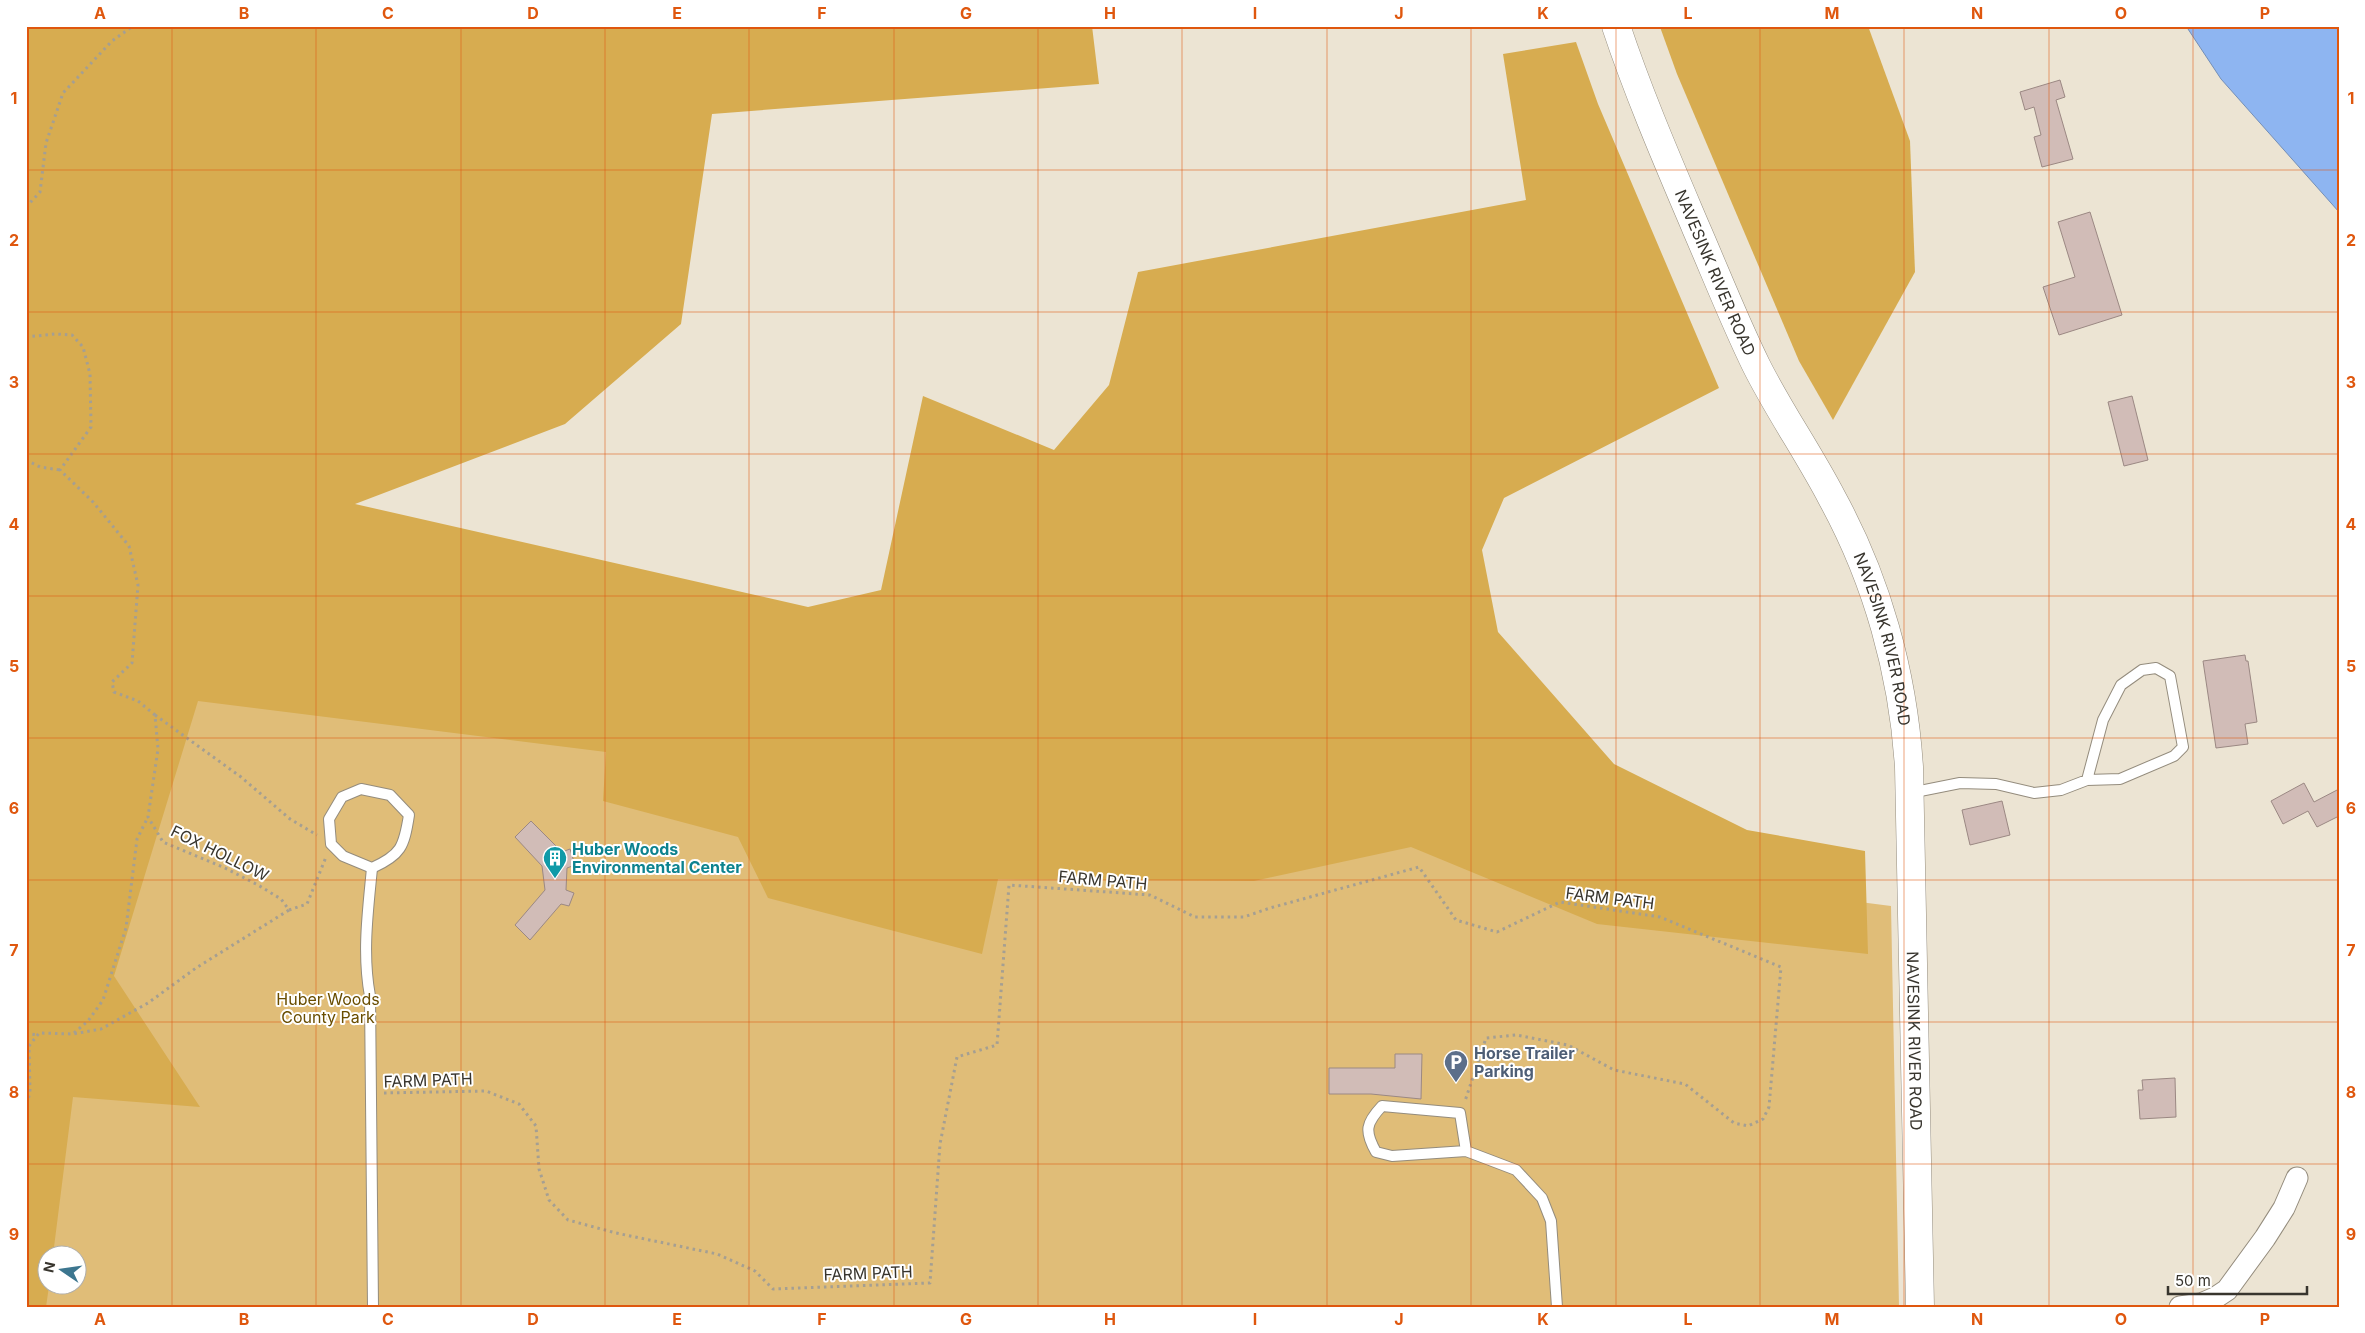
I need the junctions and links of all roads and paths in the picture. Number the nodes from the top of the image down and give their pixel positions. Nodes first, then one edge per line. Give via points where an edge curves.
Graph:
1 (133, 26) edge
2 (1616, 26) edge
3 (26, 207) edge
4 (26, 337) edge
5 (26, 460) edge
6 (60, 470) junction
7 (155, 715) junction
8 (2087, 780) junction
9 (1909, 793) junction
10 (148, 817) junction
11 (331, 844) junction
12 (372, 868) junction
13 (289, 910) junction
14 (26, 1033) edge
15 (73, 1034) junction
16 (36, 1035) junction
17 (370, 1094) junction
18 (26, 1105) edge
19 (1460, 1113) junction
20 (1466, 1151) junction
21 (2297, 1178) dead end
22 (372, 1307) edge
23 (1558, 1307) edge
24 (1920, 1307) edge
25 (2180, 1307) edge

1 - 3 path via 112,41 63,93 46,143 40,192
2 - 9 main road, NAVESINK RIVER ROAD via 1665,155 1755,362 1775,403 1832,497 1871,581 1901,696 1907,730
4 - 6 path via 72,335 83,347 90,374 92,427
5 - 6 path
6 - 7 path via 93,502 129,546 138,585 132,663 112,682 114,692 138,701
7 - 10 path via 158,749
7 - 11 path via 241,776 290,819
8 - 8 lane via 2120,779 2174,756 2183,747 2170,676 2156,668 2142,670 2120,685 2103,720
8 - 9 lane via 2061,790 2034,793 1996,784 1960,783
9 - 24 main road, NAVESINK RIVER ROAD
10 - 13 path, FOX HOLLOW via 163,842 258,885 281,899
10 - 15 path via 138,839 126,928 103,1000 88,1021
11 - 12 lane via 343,856
11 - 12 lane via 329,819 342,797 361,790 390,795 409,816 405,838 392,859
11 - 13 path via 307,904
12 - 17 lane via 365,944 370,996
13 - 15 path via 196,968 148,1003 102,1029
14 - 16 path
15 - 16 path
16 - 18 path via 29,1046 30,1093
17 - 19 path, FARM PATH via 486,1091 519,1104 536,1126 539,1169 549,1200 568,1220 717,1254 755,1271 773,1289 930,1283 940,1144 957,1057 998,1045 1009,885 1150,895 1195,917 1244,917 1419,867 1456,920 1497,932 1560,902 1660,917 1781,967 1769,1106 1763,1119 1748,1126 1734,1123 1685,1084 1614,1070 1568,1045 1516,1034 1486,1038
17 - 22 lane
19 - 20 lane
19 - 20 lane via 1382,1106 1370,1119 1367,1136 1376,1152 1392,1156
20 - 23 lane via 1516,1170 1542,1198 1551,1221
21 - 25 street via 2284,1208 2227,1290 2201,1304

